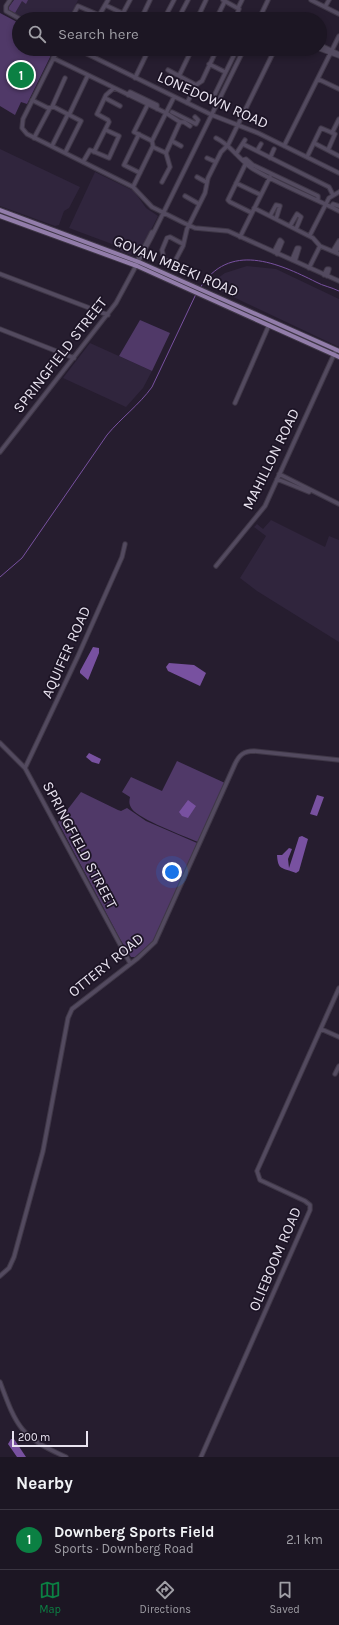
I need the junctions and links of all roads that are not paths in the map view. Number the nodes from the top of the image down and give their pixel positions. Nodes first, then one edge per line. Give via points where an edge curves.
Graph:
1 (10, 0) edge
2 (108, 0) edge
3 (130, 0) edge
4 (150, 0) edge
5 (174, 0) edge
6 (188, 0) edge
7 (206, 0) edge
8 (242, 0) edge
9 (268, 0) edge
10 (311, 0) edge
11 (328, 0) edge
12 (224, 1) edge
13 (106, 5) junction
14 (325, 7) junction
15 (238, 8) junction
16 (75, 12) edge
17 (89, 12) edge
18 (101, 12) edge
19 (121, 12) edge
20 (124, 12) edge
21 (144, 12) edge
22 (168, 12) edge
23 (182, 12) edge
24 (200, 12) edge
25 (219, 12) edge
26 (238, 12) edge
27 (263, 12) edge
28 (12, 13) edge
29 (339, 14) edge
30 (339, 36) edge
31 (327, 49) edge
32 (327, 51) edge
33 (331, 52) junction
34 (339, 55) edge
35 (91, 56) edge
36 (146, 56) edge
37 (189, 56) edge
38 (214, 56) edge
39 (234, 56) edge
40 (241, 56) edge
41 (272, 56) edge
42 (53, 58) joint
43 (210, 64) junction
44 (168, 70) dead end
45 (224, 72) dead end
46 (88, 75) junction
47 (179, 76) junction
48 (65, 78) dead end
49 (135, 78) junction
50 (318, 78) junction
51 (222, 81) junction
52 (227, 84) junction
53 (196, 85) junction
54 (114, 88) junction
55 (339, 89) edge
56 (215, 94) dead end
57 (128, 95) junction
58 (174, 97) junction
59 (104, 98) junction
60 (32, 100) junction
61 (187, 102) junction
62 (148, 104) junction
63 (120, 106) dead end
64 (51, 108) junction
65 (157, 109) junction
66 (172, 112) dead end
67 (166, 113) junction
68 (68, 114) junction
69 (212, 115) junction
70 (177, 117) junction
71 (195, 117) dead end
72 (339, 119) edge
73 (180, 122) junction
74 (190, 126) dead end
75 (237, 126) junction
76 (106, 130) junction
77 (332, 133) junction
78 (139, 134) junction
79 (34, 138) junction
80 (216, 138) dead end
81 (245, 140) dead end
82 (152, 141) junction
83 (172, 141) junction
84 (314, 143) junction
85 (243, 144) junction
86 (261, 144) dead end
87 (228, 145) junction
88 (52, 146) junction
89 (181, 146) dead end
90 (284, 146) junction
91 (153, 148) junction
92 (274, 150) dead end
93 (328, 150) junction
94 (257, 151) junction
95 (94, 152) junction
96 (65, 153) junction
97 (166, 153) junction
98 (236, 154) junction
99 (339, 156) edge
100 (307, 157) junction
101 (207, 158) dead end
102 (270, 158) junction
103 (288, 161) dead end
104 (83, 162) junction
105 (216, 162) junction
106 (244, 162) junction
107 (286, 166) junction
108 (301, 168) dead end
109 (299, 172) junction
110 (140, 173) junction
111 (339, 173) edge
112 (314, 174) dead end
113 (197, 177) dead end
114 (270, 177) junction
115 (312, 178) junction
116 (327, 180) dead end
117 (162, 182) dead end
118 (206, 182) junction
119 (236, 183) junction
120 (325, 184) junction
121 (133, 187) junction
122 (339, 192) edge
123 (261, 195) junction
124 (332, 195) junction
125 (185, 196) dead end
126 (318, 200) junction
127 (199, 204) junction
128 (326, 204) junction
129 (339, 206) edge
130 (332, 207) junction
131 (254, 208) junction
132 (0, 210) edge
133 (339, 211) edge
134 (164, 213) junction
135 (252, 213) junction
136 (0, 216) edge
137 (270, 216) junction
138 (276, 219) junction
139 (189, 226) junction
140 (290, 226) junction
141 (296, 229) junction
142 (310, 236) junction
143 (240, 237) junction
144 (339, 241) edge
145 (183, 244) junction
146 (320, 246) junction
147 (339, 246) edge
148 (336, 252) edge
149 (137, 263) junction
150 (309, 268) junction
151 (0, 274) edge
152 (339, 281) edge
153 (200, 292) junction
154 (108, 315) junction
155 (270, 325) junction
156 (0, 329) edge
157 (336, 352) edge
158 (339, 357) edge
159 (74, 358) junction
160 (235, 402) dead end
161 (0, 452) edge
162 (279, 474) junction
163 (277, 479) junction
164 (312, 492) junction
165 (339, 504) edge
166 (125, 544) dead end
167 (216, 566) dead end
168 (0, 743) edge
169 (339, 760) edge
170 (25, 768) junction
171 (130, 963) junction
172 (339, 988) edge
173 (321, 1029) junction
174 (339, 1037) edge
175 (339, 1066) edge
176 (335, 1074) dead end
177 (0, 1276) edge
178 (0, 1382) edge
179 (66, 1457) edge
180 (201, 1457) edge

1 - 28 street via 6,9
2 - 13 street
3 - 20 street
4 - 21 street
5 - 22 street
6 - 23 street
7 - 24 street
8 - 15 street
9 - 27 street
10 - 14 street
11 - 14 street
12 - 15 street
12 - 25 street
13 - 18 street
13 - 19 street
14 - 29 street
15 - 26 street
16 - 17 street via 78,6
30 - 33 street
31 - 33 street
32 - 33 street
33 - 34 street
33 - 50 street
35 - 49 street, LONEDOWN ROAD
36 - 49 street
37 - 47 street
38 - 43 street
39 - 51 street
40 - 52 street, SPRINGFIELD STREET
41 - 75 street
42 - 46 street
42 - 60 street
43 - 45 street
43 - 53 street via 202,81
44 - 47 street
46 - 54 street
46 - 68 street
47 - 53 street
48 - 64 street
49 - 58 street, LONEDOWN ROAD
50 - 55 street
50 - 90 street
51 - 52 street
51 - 56 street
52 - 69 street, SPRINGFIELD STREET
53 - 61 street
54 - 57 street
54 - 59 street
57 - 62 street
57 - 65 street via 130,92 157,105
58 - 61 street, LONEDOWN ROAD
58 - 67 street
59 - 63 street
59 - 76 street via 97,114 109,120
60 - 64 street
60 - 79 street via 22,126 24,132
61 - 69 street, LONEDOWN ROAD
62 - 65 street
62 - 78 street via 134,132
64 - 68 street
64 - 79 street
65 - 67 street
66 - 70 street
67 - 70 street
67 - 82 street
68 - 88 street
68 - 96 street via 81,121
69 - 75 street, LONEDOWN ROAD
69 - 134 street, SPRINGFIELD STREET
70 - 71 street via 196,124 198,120
70 - 73 street
72 - 77 street
73 - 74 street
73 - 83 street
75 - 87 street
75 - 90 street, LONEDOWN ROAD
76 - 95 street
76 - 95 street via 119,136 108,158
77 - 84 street via 321,128
77 - 93 street via 335,135
78 - 82 street
78 - 110 street via 124,165
79 - 88 street
80 - 87 street
81 - 85 street
82 - 91 street
83 - 89 street
83 - 97 street
84 - 93 street
84 - 100 street
85 - 94 street
85 - 98 street
86 - 94 street
87 - 98 street
87 - 105 street via 222,150
88 - 96 street
90 - 100 street, LONEDOWN ROAD
91 - 97 street
91 - 110 street
92 - 102 street
93 - 99 street
94 - 102 street
95 - 104 street via 88,151
96 - 104 street
97 - 117 street via 170,167
98 - 106 street
100 - 111 street, LONEDOWN ROAD
101 - 105 street
102 - 107 street
103 - 107 street
104 - 121 street
105 - 118 street
106 - 114 street
106 - 119 street
106 - 126 street via 246,158 254,165 319,196
107 - 109 street
108 - 109 street
109 - 115 street
110 - 121 street
112 - 115 street
113 - 118 street
114 - 123 street
114 - 126 street
115 - 120 street
116 - 120 street
118 - 127 street via 205,192
119 - 123 street
119 - 135 street via 229,201
120 - 124 street via 330,188
121 - 134 street via 152,207
122 - 124 street
123 - 131 street
124 - 128 street
125 - 127 street
126 - 128 street
127 - 139 street
128 - 130 street
128 - 142 street
129 - 130 street via 333,204
130 - 133 street
131 - 135 street
131 - 137 street
132 - 149 main road, GOVAN MBEKI ROAD
134 - 139 street
134 - 149 street, SPRINGFIELD STREET
135 - 143 street
136 - 149 main road, GOVAN MBEKI ROAD
137 - 138 street
137 - 138 street via 276,205 280,206
138 - 140 street
139 - 143 street via 224,230
139 - 145 street
140 - 141 street
140 - 141 street via 297,214 301,217
141 - 142 street
142 - 146 street
143 - 150 street
144 - 148 street
145 - 145 street via 167,238 162,250 164,259 174,263
146 - 148 street
146 - 150 street
147 - 148 street
149 - 153 main road, GOVAN MBEKI ROAD
149 - 154 street, SPRINGFIELD STREET
150 - 152 street
151 - 154 street
153 - 155 main road, GOVAN MBEKI ROAD
153 - 157 main road, GOVAN MBEKI ROAD
154 - 159 street, SPRINGFIELD STREET
155 - 157 main road, GOVAN MBEKI ROAD
155 - 160 street
156 - 159 street
157 - 158 main road, GOVAN MBEKI ROAD
157 - 162 street, MAHILLON ROAD
159 - 161 street, SPRINGFIELD STREET
162 - 163 street, MAHILLON ROAD
162 - 164 street
163 - 164 street
163 - 167 street, MAHILLON ROAD via 262,510
164 - 165 street
166 - 170 street, AQUIFER ROAD via 122,557 85,642
168 - 170 street, SPRINGFIELD STREET
169 - 171 street, OTTERY ROAD via 254,751 240,755 156,939
170 - 171 street, SPRINGFIELD STREET
171 - 177 street, OTTERY ROAD via 78,1003 70,1013 42,1156 14,1257 9,1268
172 - 173 street, OLIEBOOM ROAD
173 - 174 street
173 - 180 street, OLIEBOOM ROAD via 257,1172 260,1180 306,1201 310,1205 310,1210
175 - 176 street
178 - 179 street via 11,1414 21,1430 40,1445

